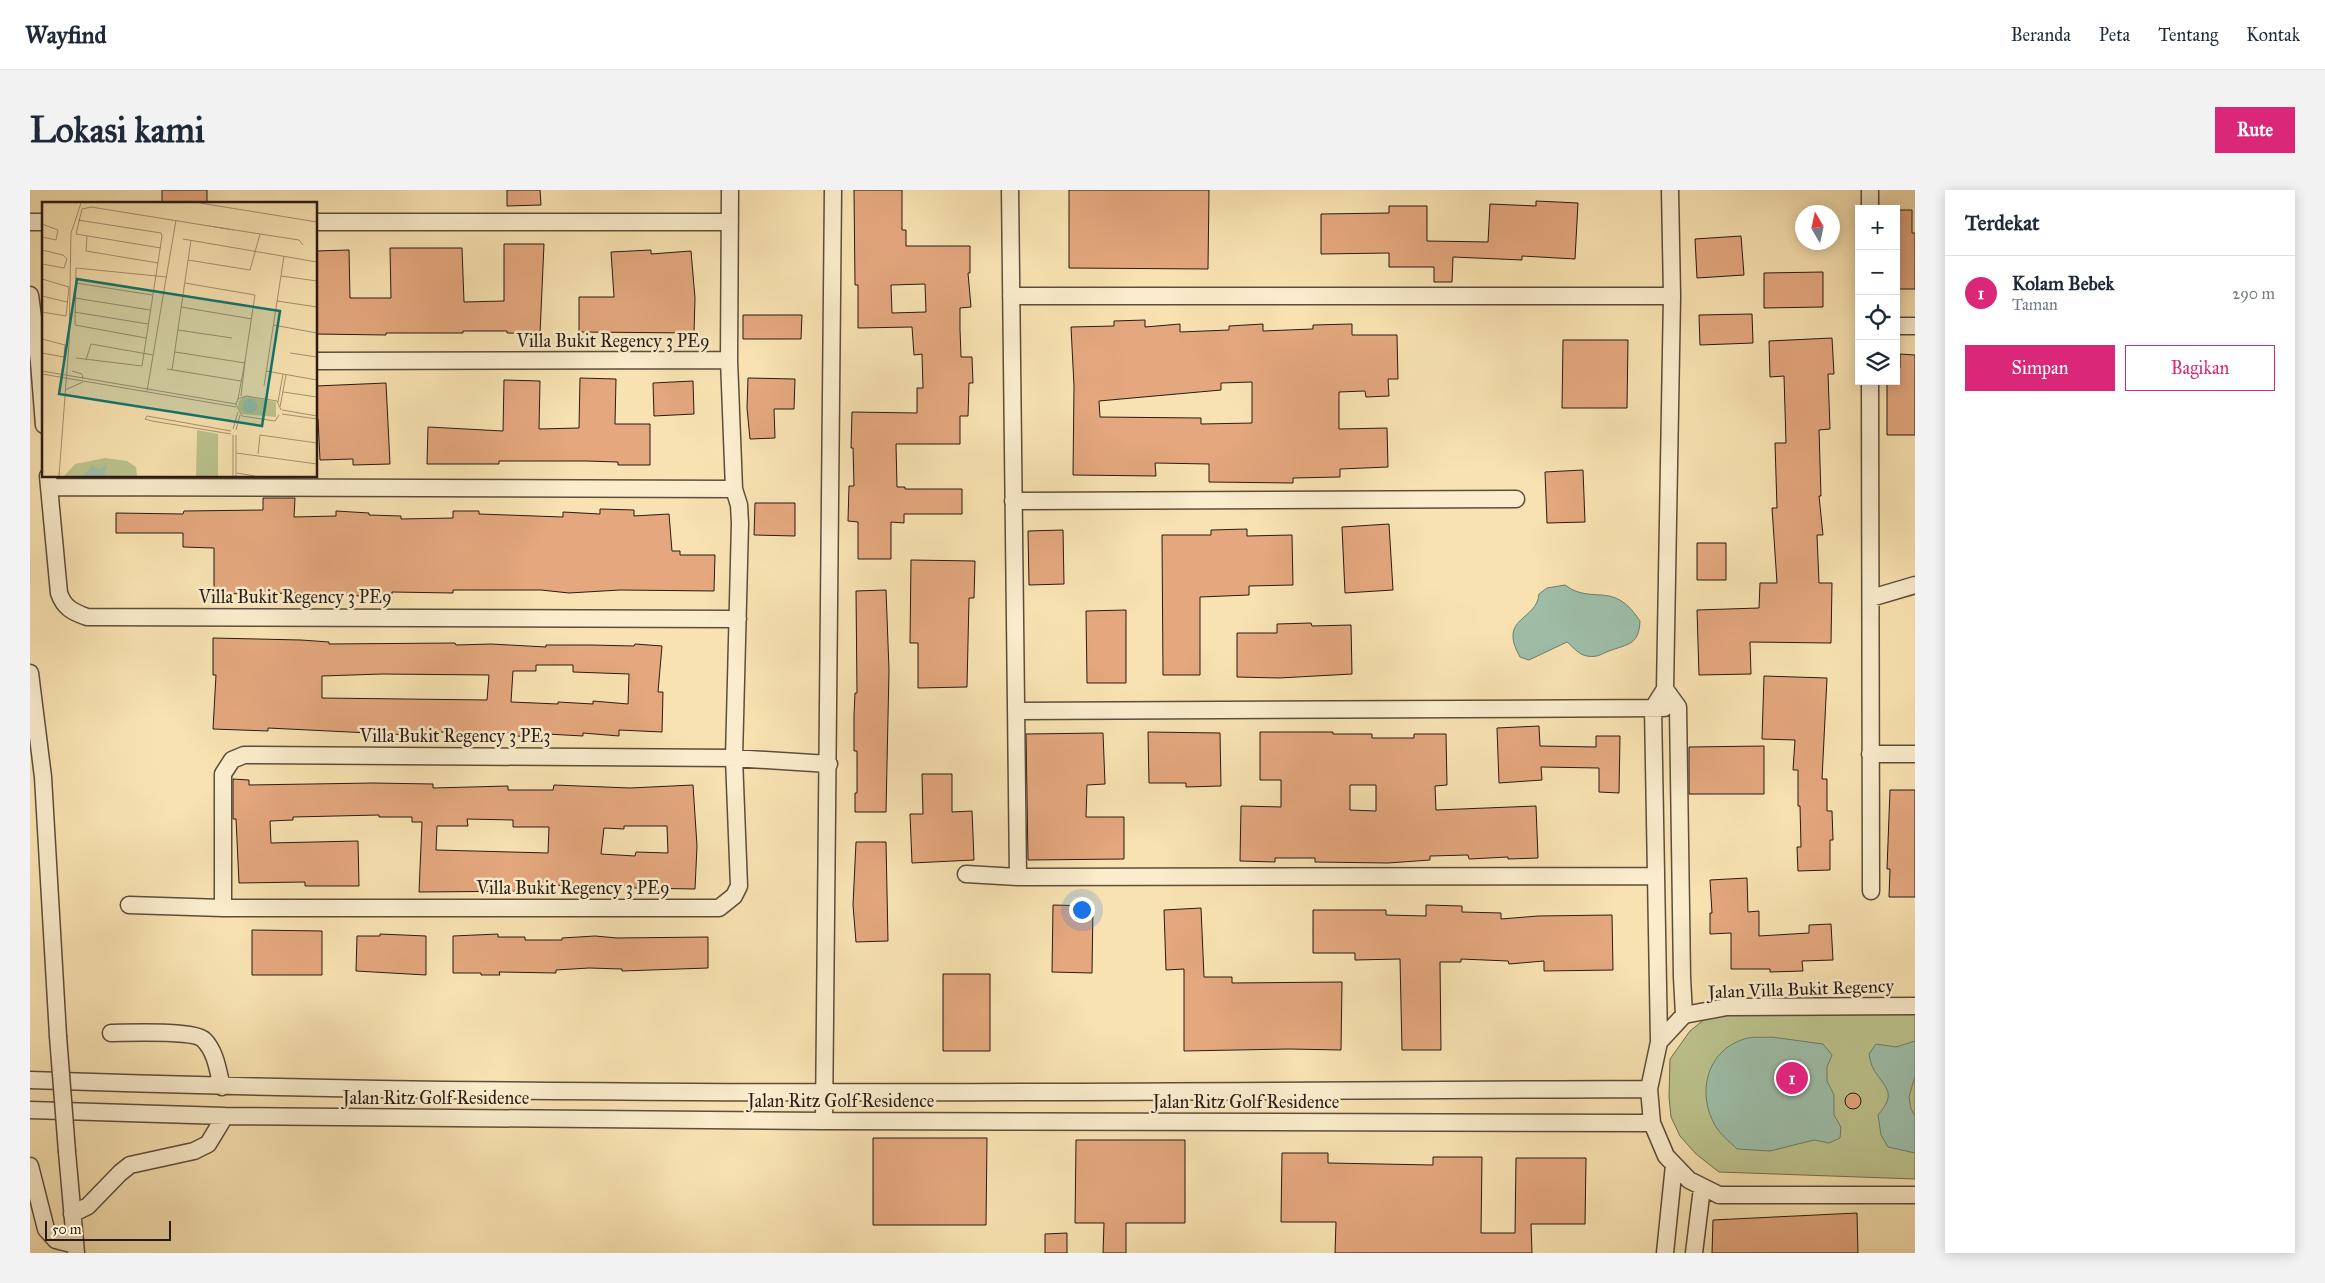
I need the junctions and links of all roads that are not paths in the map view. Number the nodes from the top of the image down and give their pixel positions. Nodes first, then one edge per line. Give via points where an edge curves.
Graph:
1 (730, 190) edge
2 (833, 190) edge
3 (1010, 190) edge
4 (1670, 190) edge
5 (1870, 190) edge
6 (1870, 205) edge
7 (318, 222) edge
8 (730, 222) junction
9 (30, 295) edge
10 (1011, 296) junction
11 (1672, 296) junction
12 (1900, 326) edge
13 (1915, 326) edge
14 (729, 360) junction
15 (318, 361) edge
16 (41, 362) edge
17 (42, 383) edge
18 (1870, 385) edge
19 (48, 482) edge
20 (734, 490) junction
21 (1516, 499) dead end
22 (1013, 501) junction
23 (1915, 585) edge
24 (1870, 598) junction
25 (738, 619) junction
26 (30, 673) edge
27 (1665, 689) junction
28 (1678, 707) junction
29 (1653, 708) junction
30 (1016, 711) junction
31 (1870, 754) junction
32 (1915, 754) edge
33 (734, 758) junction
34 (829, 764) junction
35 (966, 874) dead end
36 (1655, 876) junction
37 (1018, 877) junction
38 (1871, 891) dead end
39 (129, 905) dead end
40 (223, 908) junction
41 (1915, 1006) edge
42 (1684, 1015) junction
43 (111, 1033) dead end
44 (1659, 1042) junction
45 (30, 1080) edge
46 (222, 1087) junction
47 (1649, 1090) junction
48 (824, 1092) junction
49 (30, 1110) edge
50 (225, 1116) junction
51 (824, 1121) junction
52 (1652, 1123) junction
53 (1674, 1165) junction
54 (30, 1166) edge
55 (1702, 1188) junction
56 (1915, 1195) edge
57 (72, 1214) junction
58 (75, 1249) edge
59 (1665, 1253) edge
60 (1694, 1253) edge

1 - 8 street, Villa Bukit Regency 3 PE9
2 - 34 street
3 - 10 street
4 - 11 street
5 - 6 street
7 - 8 street
8 - 14 street, Villa Bukit Regency 3 PE9
9 - 16 street
10 - 11 street
10 - 22 street
11 - 27 street
12 - 13 street
14 - 15 street, Villa Bukit Regency 3 PE9
14 - 20 street, Villa Bukit Regency 3 PE9
16 - 17 street
18 - 24 street
19 - 20 street, Villa Bukit Regency 3 PE9
19 - 25 street, Villa Bukit Regency 3 PE9 via 59,593 63,604 72,612 87,617
20 - 25 street, Villa Bukit Regency 3 PE9 via 740,523
21 - 22 street
22 - 30 street
23 - 24 street
24 - 31 street
25 - 33 street, Villa Bukit Regency 3 PE9
26 - 57 street, bridge via 43,777
27 - 28 street
27 - 29 street
28 - 29 street
28 - 42 street
29 - 30 street
29 - 36 street
30 - 37 street
31 - 32 street
31 - 38 street
33 - 34 street, Villa Bukit Regency 3 PE3
33 - 40 street, Villa Bukit Regency 3 PE3 via 244,755 232,760 223,774
33 - 40 street, Villa Bukit Regency 3 PE9 via 739,886 734,896 718,908
34 - 48 street
35 - 37 street
36 - 37 street
36 - 44 street
39 - 40 street, Villa Bukit Regency 3 PE9
41 - 42 street, Jalan Villa Bukit Regency via 1727,1007
42 - 44 street
43 - 46 street via 186,1033 202,1038 210,1047
44 - 47 street
45 - 46 street, Jalan Ritz Golf Residence
46 - 48 street, Jalan Ritz Golf Residence
47 - 48 street, Jalan Ritz Golf Residence
47 - 52 street
48 - 51 street
49 - 50 street, Jalan Ritz Golf Residence
50 - 51 street, Jalan Ritz Golf Residence
50 - 57 street via 208,1144 194,1151 130,1164 88,1206
51 - 52 street, Jalan Ritz Golf Residence
52 - 53 street via 1666,1156
53 - 55 street
53 - 59 street
54 - 58 street via 46,1228 56,1240
55 - 56 street via 1719,1195
55 - 60 street
57 - 58 street

